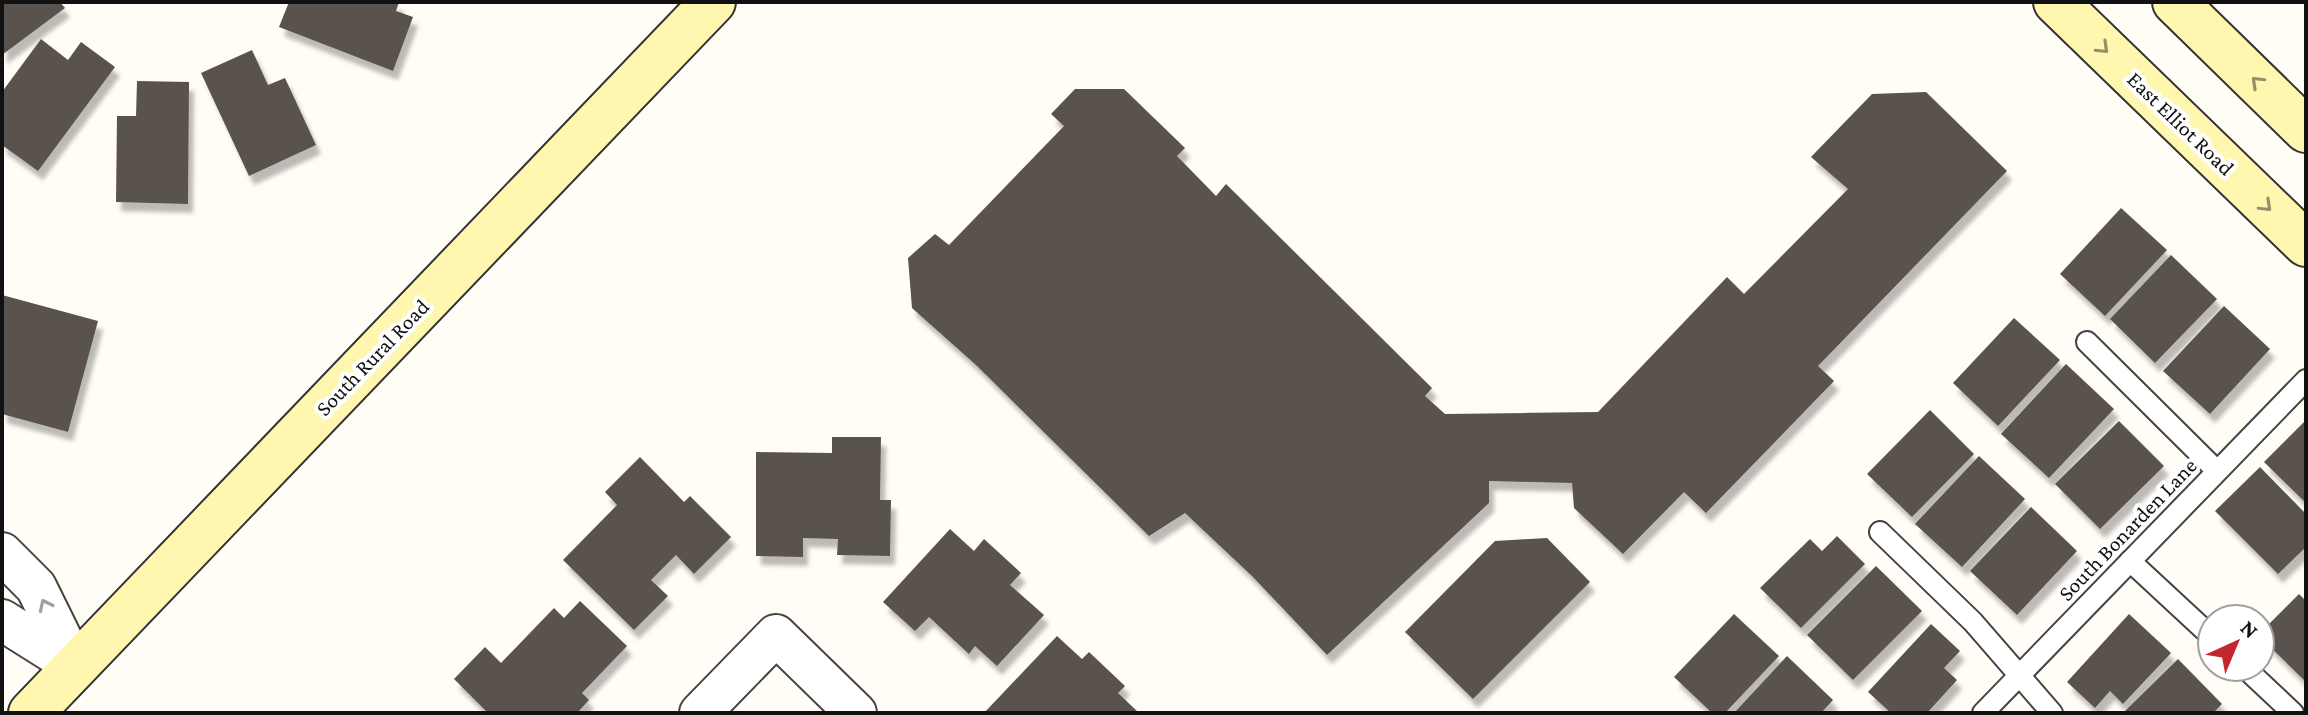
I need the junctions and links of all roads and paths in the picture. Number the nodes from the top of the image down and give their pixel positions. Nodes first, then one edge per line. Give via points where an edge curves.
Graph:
1 (713, 2) edge
2 (2056, 2) edge
3 (2175, 2) edge
4 (2306, 130) edge
5 (2306, 244) edge
6 (2087, 342) dead end
7 (2306, 380) edge
8 (2217, 471) junction
9 (1880, 532) dead end
10 (2, 553) edge
11 (2130, 561) junction
12 (2, 620) edge
13 (2196, 622) edge
14 (75, 666) junction
15 (2018, 676) junction
16 (2261, 683) edge
17 (31, 713) edge
18 (700, 713) edge
19 (856, 713) edge
20 (1983, 713) edge
21 (2052, 713) edge
22 (2293, 713) edge

1 - 14 main road, South Rural Road
2 -> 5 main road, East Elliot Road
4 -> 3 main road
6 - 8 lane
7 - 8 lane, South Bonarden Lane
8 - 11 lane, South Bonarden Lane
9 - 15 lane via 1973,622
14 -> 10 street via 36,587
11 - 13 lane
11 - 15 lane, South Bonarden Lane
12 - 14 street
14 - 17 main road, South Rural Road
15 - 20 lane, South Bonarden Lane
15 - 21 lane
16 - 22 lane
18 - 19 street via 776,635

